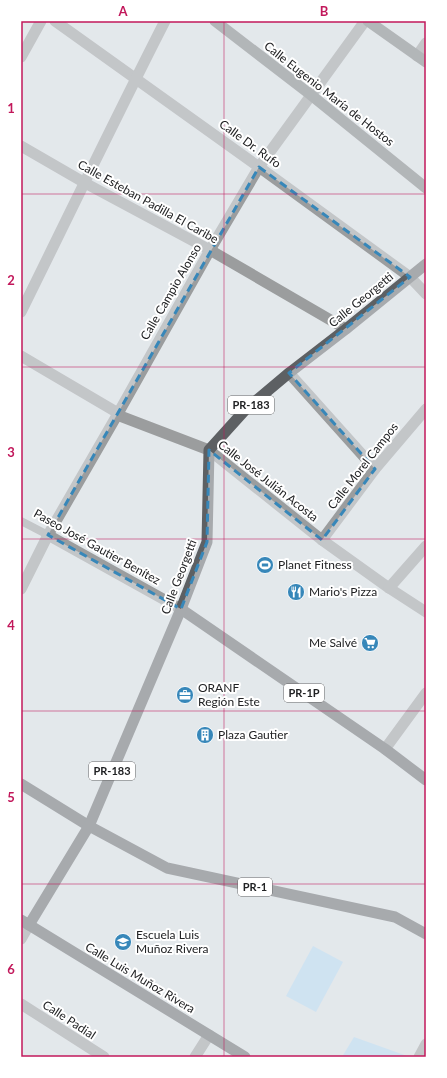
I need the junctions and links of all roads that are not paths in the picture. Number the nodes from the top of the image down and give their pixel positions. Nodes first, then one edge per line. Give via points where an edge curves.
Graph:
1 (41, 21) edge
2 (55, 21) edge
3 (165, 21) edge
4 (215, 21) edge
5 (366, 21) edge
6 (426, 43) edge
7 (21, 57) edge
8 (421, 59) edge
9 (136, 78) junction
10 (311, 95) junction
11 (21, 146) edge
12 (259, 167) junction
13 (85, 183) junction
14 (426, 188) edge
15 (210, 250) junction
16 (426, 264) edge
17 (410, 277) junction
18 (426, 294) edge
19 (21, 312) edge
20 (346, 329) junction
21 (21, 356) edge
22 (289, 373) junction
23 (426, 409) edge
24 (118, 412) junction
25 (209, 450) junction
26 (375, 469) junction
27 (21, 521) edge
28 (48, 535) junction
29 (322, 540) junction
30 (426, 546) edge
31 (389, 588) junction
32 (21, 589) edge
33 (181, 608) junction
34 (426, 612) edge
35 (426, 693) edge
36 (385, 749) junction
37 (426, 780) edge
38 (21, 784) edge
39 (89, 826) junction
40 (25, 923) edge
41 (426, 934) edge
42 (21, 939) edge
43 (21, 1004) edge
44 (209, 1035) junction
45 (426, 1044) edge
46 (104, 1057) edge
47 (195, 1057) edge
48 (245, 1057) edge
49 (419, 1057) edge

1 - 7 street
2 - 9 street, Calle Dr. Rufo
3 - 9 street
4 - 10 main road, Calle Eugenio María de Hostos
5 - 8 main road
5 - 10 street, Calle Campio Alonso
6 - 8 street
9 - 12 street, Calle Dr. Rufo
9 - 13 street
10 - 12 street, Calle Campio Alonso
10 - 14 main road, Calle Eugenio María de Hostos
11 - 13 street, Calle Esteban Padilla El Caribe
12 - 15 street, Calle Campio Alonso
12 - 17 street, Calle Dr. Rufo
13 - 15 street, Calle Esteban Padilla El Caribe
13 - 19 street
15 - 20 street, Calle Esteban Padilla El Caribe
15 - 24 street, Calle Campio Alonso
16 - 17 main road, Calle Georgetti / PR-183
17 - 18 street, Calle Dr. Rufo
17 - 20 main road, Calle Georgetti / PR-183
20 - 22 main road, Calle Georgetti / PR-183
21 - 24 street, Calle José Julián Acosta
22 - 25 main road, Calle Georgetti / PR-183 via 246,409
22 - 26 street
23 - 26 street, Calle Morel Campos
24 - 25 street, Calle José Julián Acosta via 120,416
24 - 28 street, Calle Campio Alonso
25 - 29 street, Calle José Julián Acosta
25 - 33 main road, Calle Georgetti / PR-183 via 207,542
26 - 29 street, Calle Morel Campos
27 - 28 street, Paseo José Gautier Benítez
28 - 32 street, Calle Campio Alonso
28 - 33 street, Paseo José Gautier Benítez
29 - 31 street, Calle José Julián Acosta
30 - 31 street
31 - 34 street, Calle José Julián Acosta
33 - 36 main road, PR-1P
33 - 39 main road, Calle Georgetti / PR-183
35 - 36 street
36 - 37 main road, PR-1P
38 - 39 main road, PR-1
39 - 40 main road, Calle Georgetti / PR-183
39 - 41 main road, PR-1 via 167,868 395,917
40 - 42 street, Calle Georgetti
40 - 44 main road, Calle Luis Muñoz Rivera
43 - 46 street, Calle Padial
44 - 47 street
44 - 48 main road, Calle Luis Muñoz Rivera
45 - 49 street

